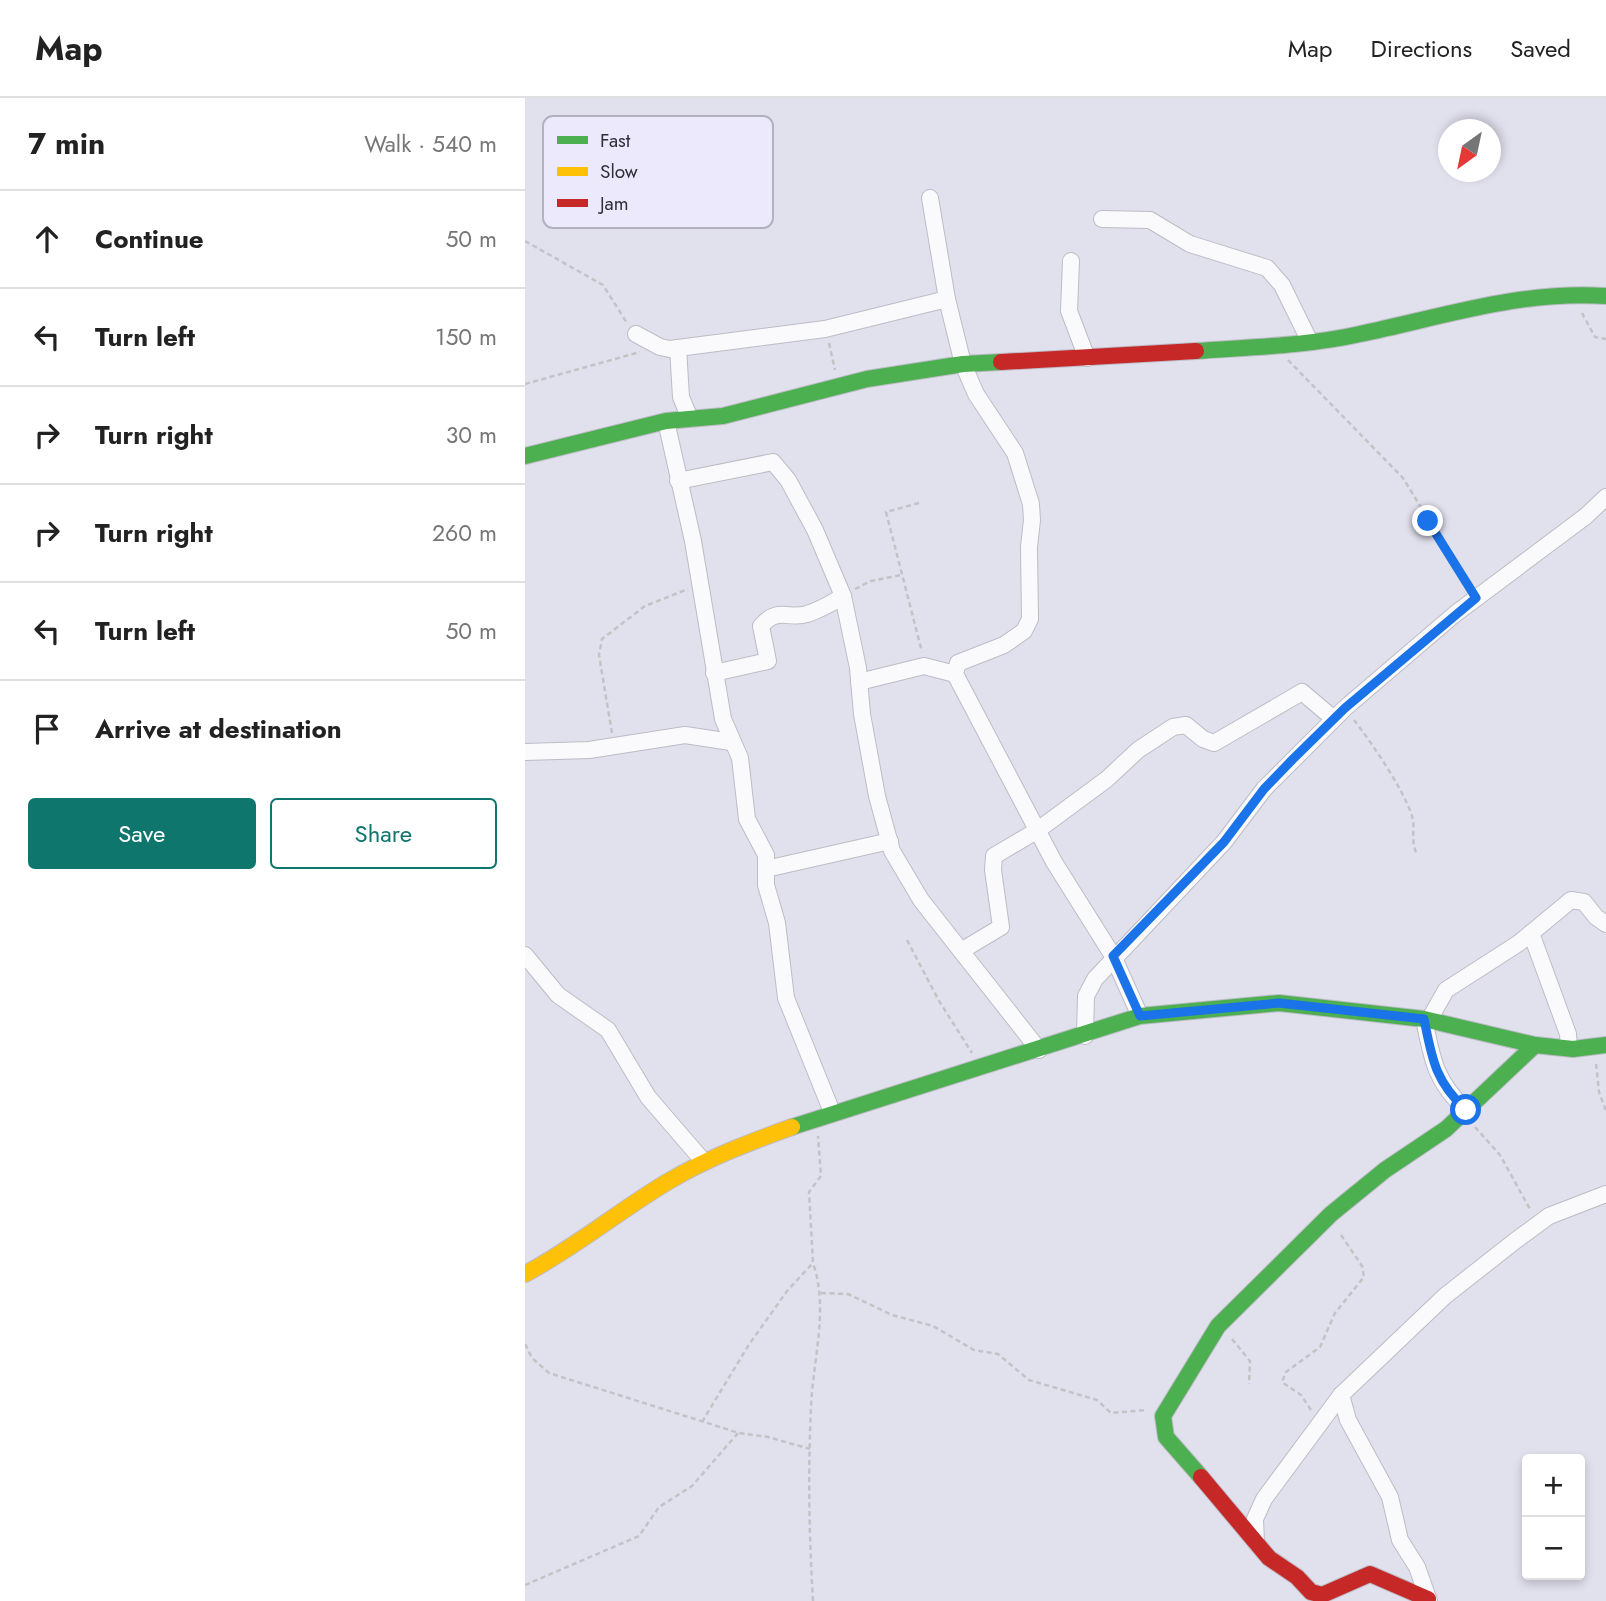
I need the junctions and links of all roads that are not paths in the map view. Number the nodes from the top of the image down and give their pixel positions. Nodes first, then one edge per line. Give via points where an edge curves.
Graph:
1 (930, 198) dead end
2 (1102, 219) dead end
3 (1071, 261) dead end
4 (1606, 296) edge
5 (947, 299) junction
6 (636, 334) road end
7 (1310, 342) junction
8 (678, 348) junction
9 (1087, 358) junction
10 (963, 364) junction
11 (689, 419) junction
12 (666, 421) junction
13 (525, 456) edge
14 (678, 481) junction
15 (1606, 497) edge
16 (843, 596) junction
17 (714, 673) junction
18 (955, 674) junction
19 (859, 682) junction
20 (1340, 713) junction
21 (731, 742) junction
22 (525, 752) edge
23 (1038, 830) junction
24 (890, 841) junction
25 (766, 869) junction
26 (1606, 924) edge
27 (1531, 933) junction
28 (961, 951) junction
29 (525, 955) edge
30 (1113, 956) junction
31 (1140, 1016) junction
32 (1427, 1019) junction
33 (1085, 1036) junction
34 (1535, 1045) junction
35 (1600, 1046) edge
36 (1569, 1048) junction
37 (1039, 1050) junction
38 (1465, 1111) junction
39 (824, 1115) junction
40 (704, 1162) junction
41 (1606, 1194) edge
42 (525, 1274) edge
43 (1341, 1395) junction
44 (1257, 1511) junction
45 (1234, 1516) junction
46 (1256, 1544) junction
47 (1429, 1600) edge

1 - 5 street
2 - 7 street via 1150,220 1190,244 1267,268 1282,285
3 - 9 street via 1069,311
4 - 7 street via 1576,294 1481,305
5 - 8 street via 825,329
5 - 10 street
6 - 8 street via 660,347
7 - 9 street
8 - 11 street via 680,389
9 - 10 street
10 - 11 street via 839,385 723,416
10 - 18 street via 1021,468 1032,520 1030,620 1018,636 958,663
11 - 12 street
12 - 13 street
12 - 14 street
14 - 16 street via 777,464 819,538
14 - 17 street
15 - 20 street via 1476,598
16 - 17 street via 806,615 783,613 767,620 761,626 768,661
16 - 19 street
17 - 21 street
18 - 19 street via 924,666
18 - 23 street
19 - 24 street via 877,796
20 - 23 street via 1302,692 1214,743 1179,724 1138,750
20 - 30 street via 1264,789 1192,877
21 - 22 street via 685,735
21 - 25 street via 743,771 747,819 762,845
23 - 28 street via 994,856 1001,927
23 - 30 street
24 - 25 street
24 - 28 street via 910,882
25 - 39 street via 786,998
26 - 27 street via 1584,902 1571,900
27 - 32 street via 1446,990
27 - 36 street
28 - 37 street
29 - 40 street via 558,995 608,1030 648,1097
30 - 31 street
30 - 33 street via 1086,996
31 - 32 street via 1279,1003
31 - 33 street
32 - 34 street
32 - 38 street via 1436,1069 1448,1093
33 - 37 street
34 - 36 street
34 - 38 street
35 - 36 street
37 - 39 street
38 - 45 street via 1331,1214 1218,1326 1169,1402 1163,1416 1166,1437
39 - 40 street
40 - 42 street
41 - 43 street via 1538,1223 1445,1296
43 - 44 street
43 - 47 street via 1348,1420 1390,1497 1400,1540 1417,1567
44 - 45 street
44 - 46 street
45 - 46 street
46 - 47 street via 1317,1595 1370,1574

